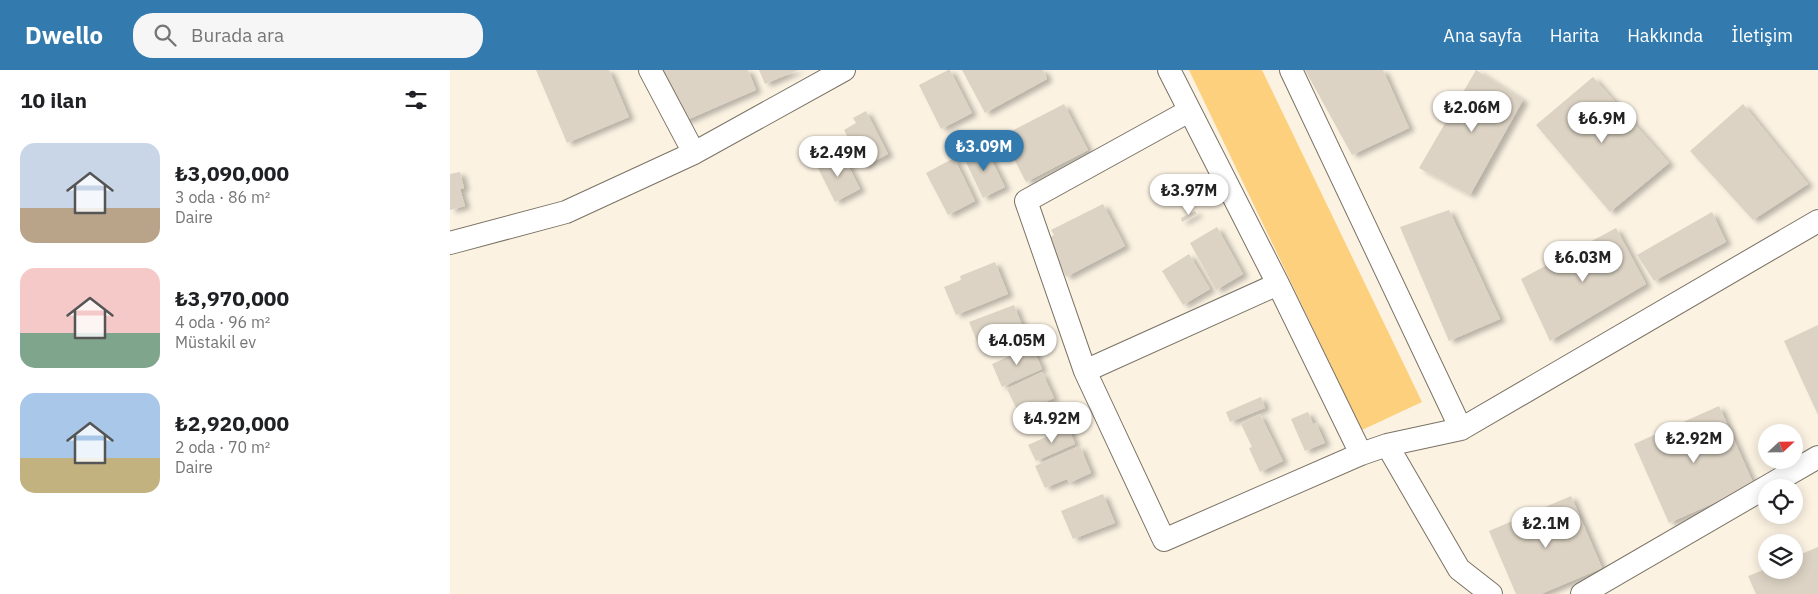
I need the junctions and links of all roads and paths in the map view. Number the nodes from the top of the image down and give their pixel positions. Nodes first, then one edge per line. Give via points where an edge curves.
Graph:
1 (650, 70) edge
2 (844, 70) edge
3 (1169, 70) edge
4 (1291, 70) edge
5 (1189, 111) junction
6 (694, 153) junction
7 (1818, 221) edge
8 (450, 244) edge
9 (1278, 284) junction
10 (1085, 371) junction
11 (1461, 428) junction
12 (1386, 445) junction
13 (1361, 454) junction
14 (1818, 457) edge
15 (1491, 594) edge
16 (1582, 594) edge

1 - 6 street
2 - 6 street
3 - 5 street
4 - 11 street
5 - 9 street
5 - 10 street via 1026,202
6 - 8 street via 566,212
7 - 11 street
9 - 10 street
9 - 13 street
10 - 13 street via 1164,540
11 - 12 street
12 - 13 street
12 - 15 street via 1459,569
14 - 16 street

